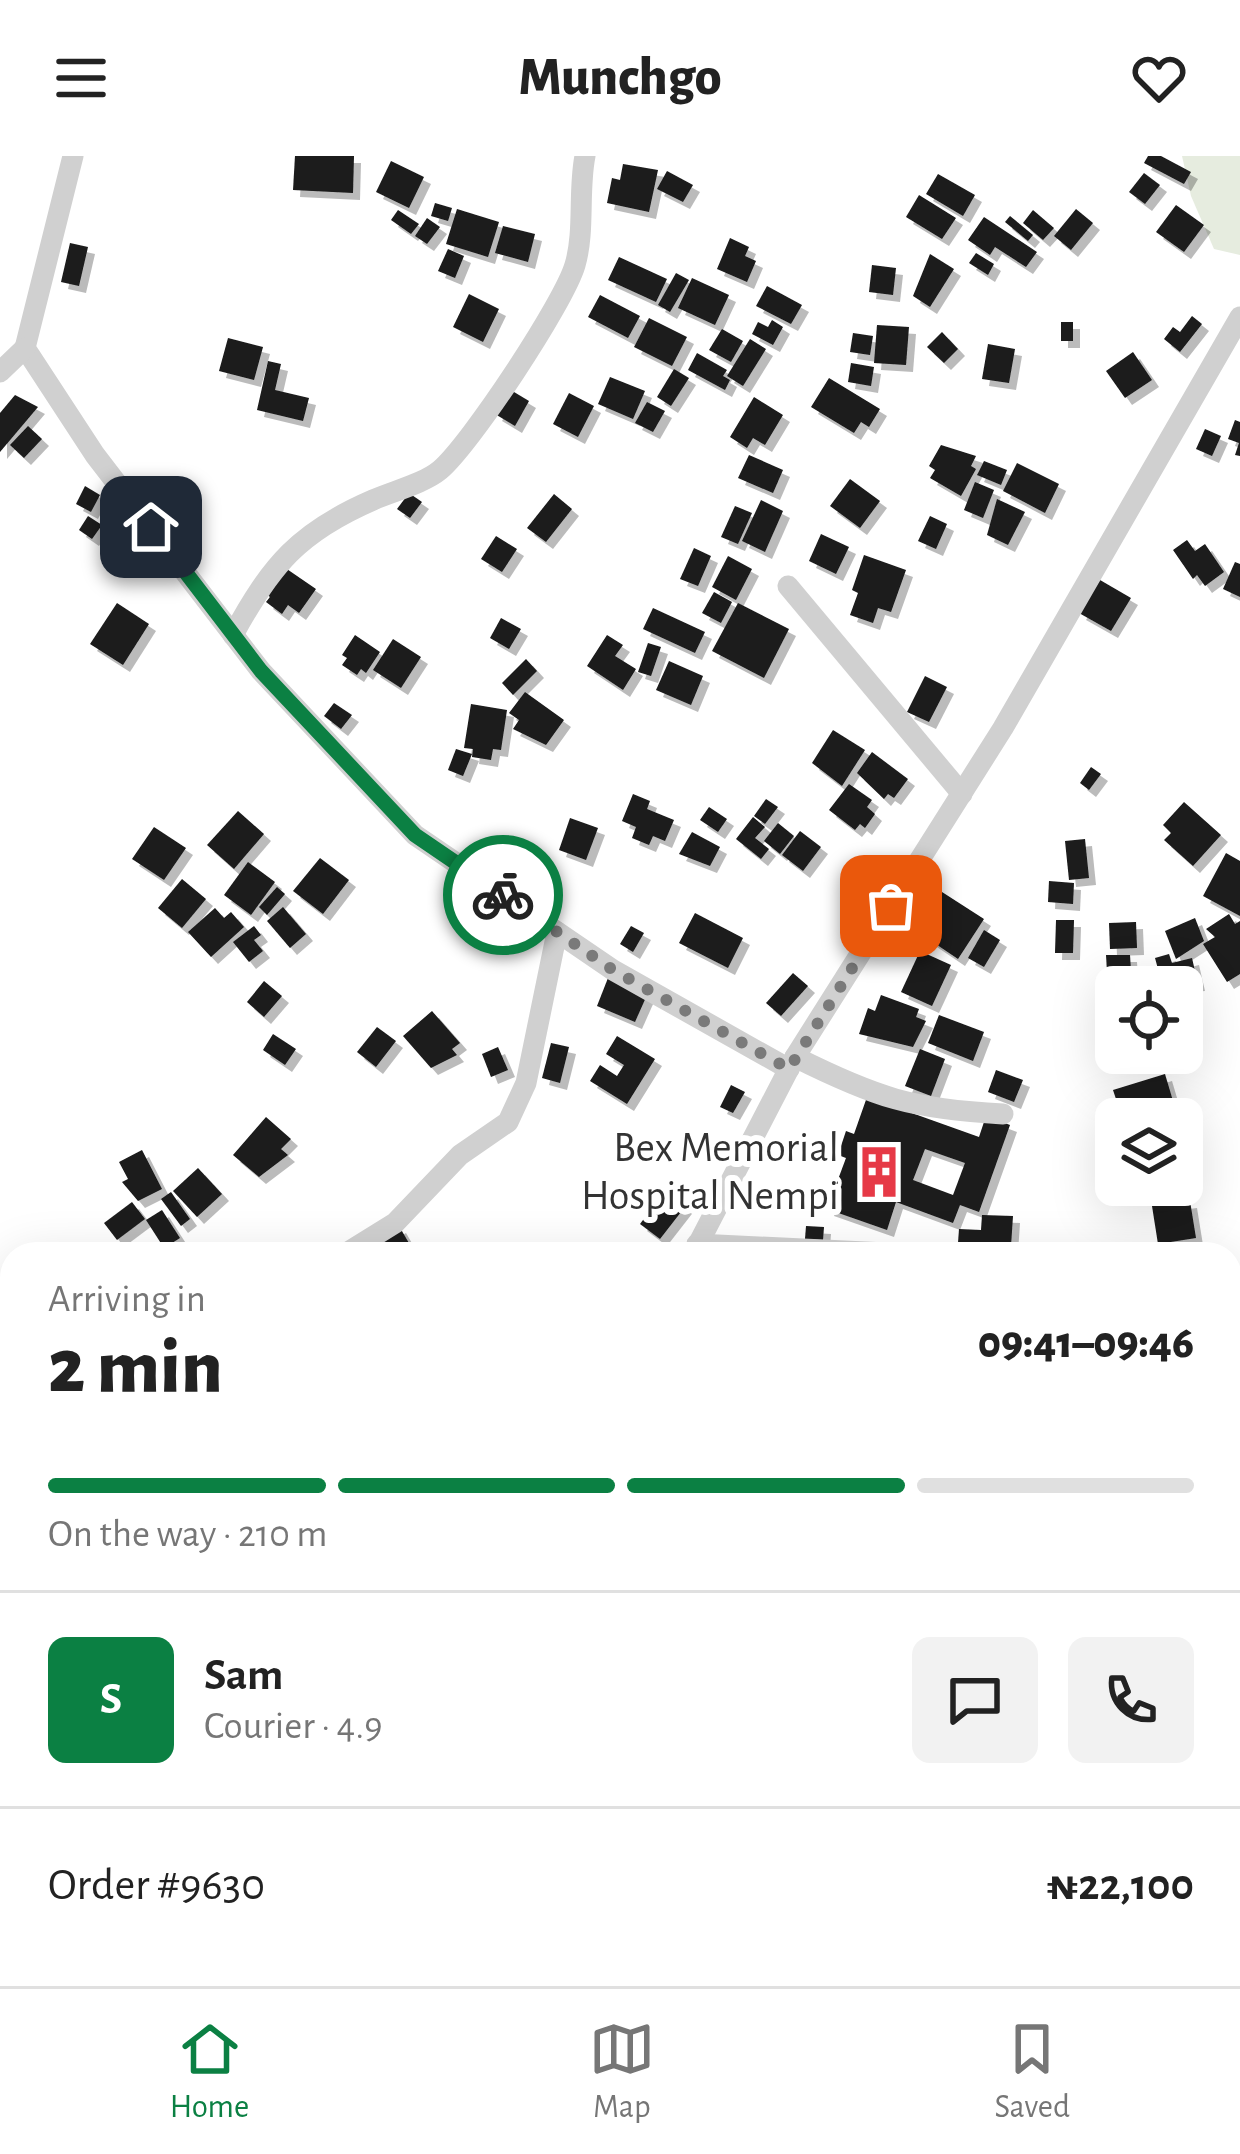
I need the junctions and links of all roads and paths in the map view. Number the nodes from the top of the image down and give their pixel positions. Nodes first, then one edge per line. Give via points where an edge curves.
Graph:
1 (73, 156) edge
2 (585, 156) edge
3 (1240, 317) edge
4 (25, 348) junction
5 (0, 371) edge
6 (788, 586) dead end
7 (233, 635) junction
8 (962, 794) junction
9 (557, 932) junction
10 (792, 1063) junction
11 (1003, 1114) dead end
12 (364, 1242) edge
13 (699, 1242) edge

1 - 4 street
2 - 7 street via 576,263 554,312 495,398 439,471 296,542
3 - 8 street
4 - 5 street
4 - 7 street
6 - 8 street
7 - 9 street via 415,835
8 - 10 street
9 - 10 street
9 - 12 street via 526,1083 508,1122
10 - 11 street via 920,1109
10 - 13 street

